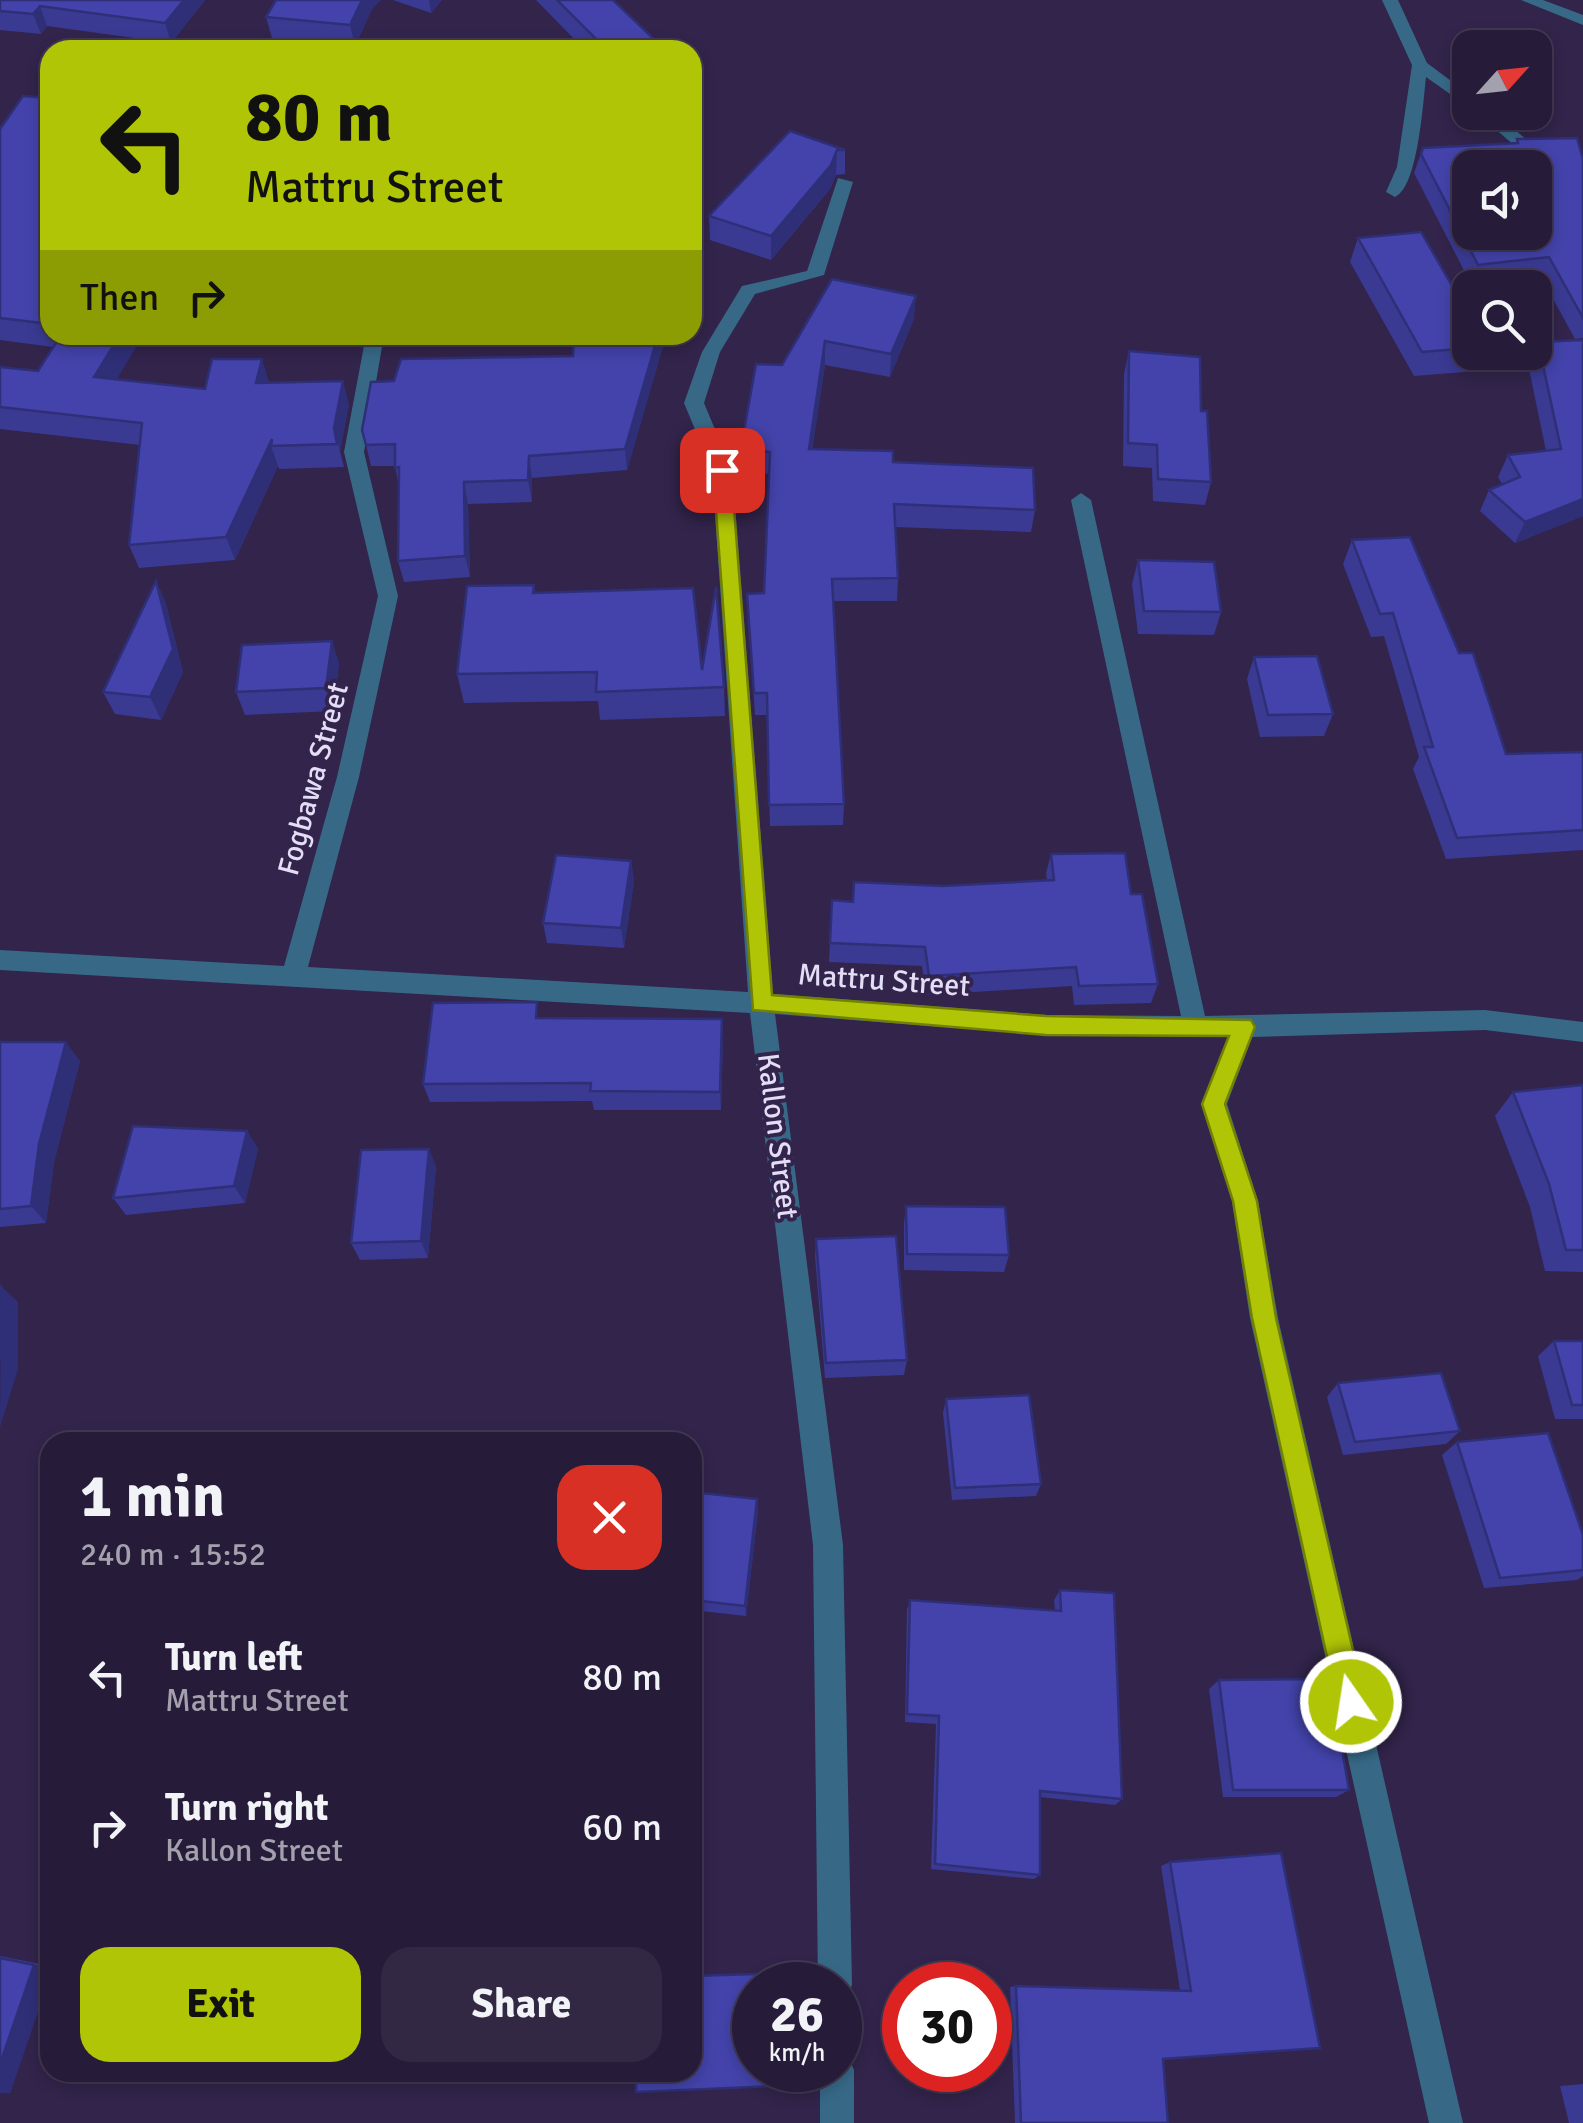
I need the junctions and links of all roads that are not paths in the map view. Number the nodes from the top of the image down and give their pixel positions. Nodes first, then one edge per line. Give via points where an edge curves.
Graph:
1 (1390, 0) edge
2 (1529, 0) edge
3 (1583, 20) edge
4 (1420, 65) junction
5 (1452, 89) edge
6 (1506, 130) edge
7 (1520, 141) edge
8 (844, 182) dead end
9 (1395, 192) dead end
10 (373, 345) edge
11 (1081, 500) dead end
12 (0, 960) edge
13 (292, 977) junction
14 (761, 1003) junction
15 (1194, 1026) junction
16 (1244, 1027) junction
17 (1583, 1032) edge
18 (835, 1962) edge
19 (837, 2092) edge
20 (838, 2123) edge
21 (1446, 2123) edge

1 - 4 street
2 - 3 street
4 - 5 street
4 - 9 street
6 - 7 street
8 - 14 street, Kallon Street via 815,275 748,290 712,352 694,403 722,470
10 - 13 street, Fogbawa Street via 354,452 388,596 348,777
11 - 15 street
12 - 13 street, Mattru Street
13 - 14 street, Mattru Street
14 - 15 street, Mattru Street via 1046,1025
14 - 18 street, Kallon Street via 828,1544
15 - 16 street, Mattru Street
16 - 17 street, Mattru Street via 1485,1020
16 - 21 street via 1214,1104 1245,1201 1264,1318
19 - 20 street

